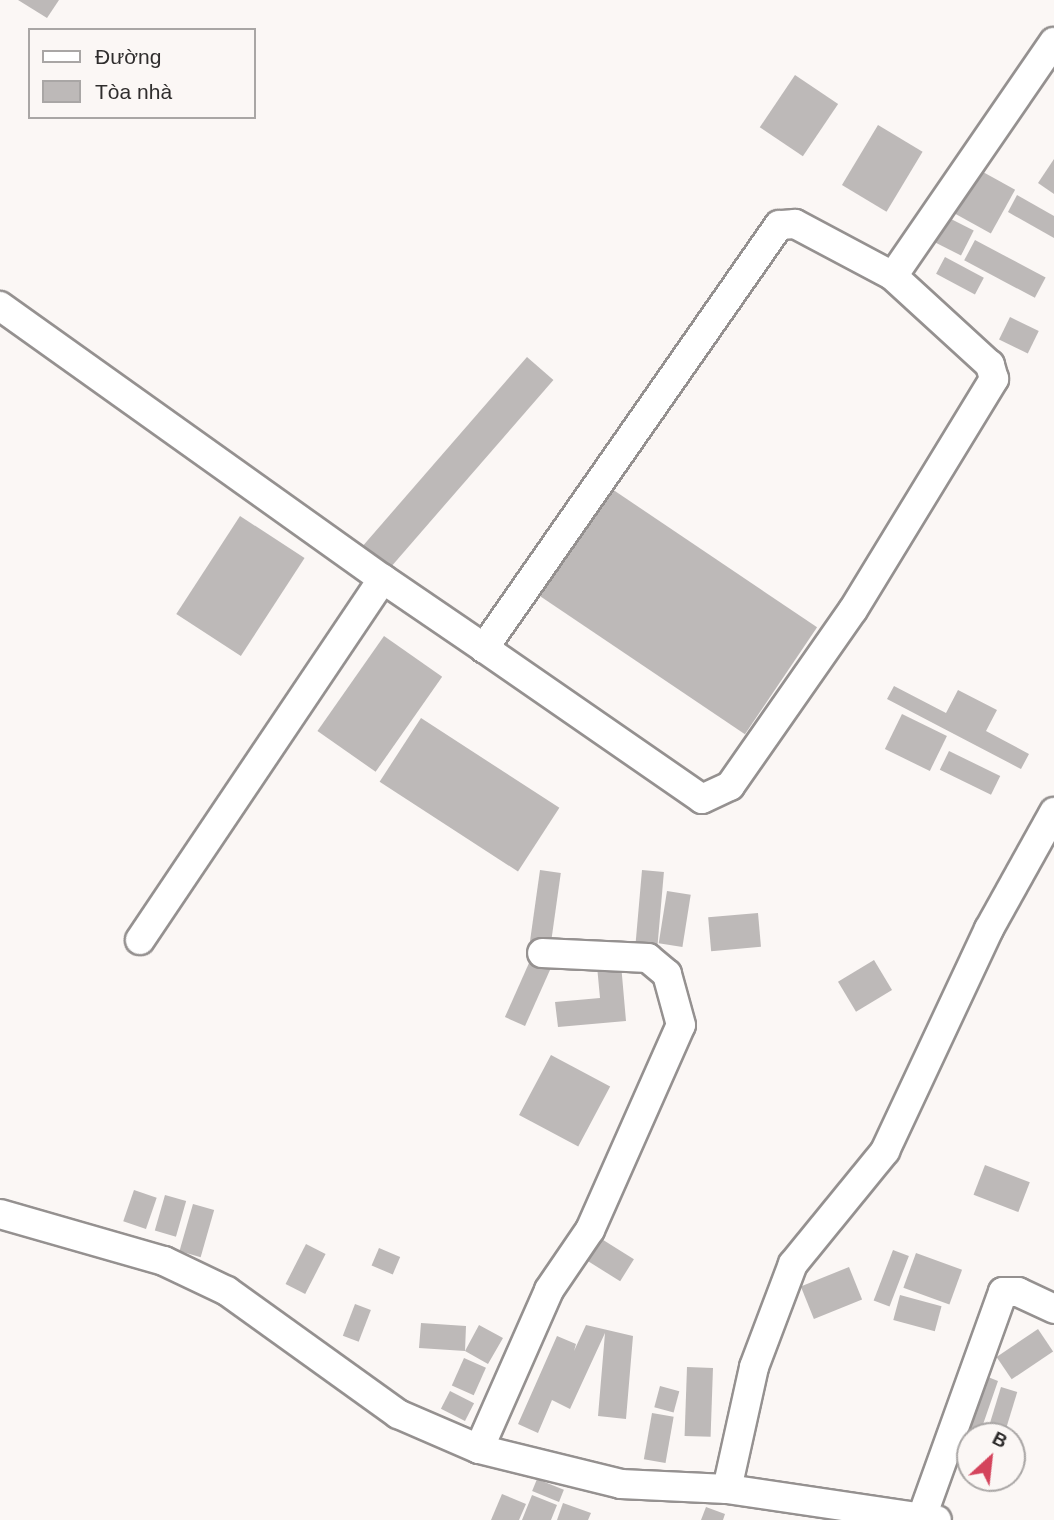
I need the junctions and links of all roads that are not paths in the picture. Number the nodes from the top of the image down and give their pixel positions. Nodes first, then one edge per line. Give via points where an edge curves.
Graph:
1 (1054, 42) edge
2 (893, 276) junction
3 (0, 306) edge
4 (383, 579) junction
5 (484, 648) junction
6 (1054, 812) edge
7 (140, 940) dead end
8 (542, 953) dead end
9 (0, 1214) edge
10 (1054, 1309) edge
11 (479, 1449) junction
12 (727, 1489) junction
13 (930, 1517) edge

1 - 2 street
2 - 5 street via 795,224 771,231
2 - 5 street via 976,346 995,379 853,610 730,786 702,799
3 - 4 street
4 - 5 street
4 - 7 street
6 - 12 street via 989,929 885,1151 793,1264 754,1367
8 - 11 street via 648,958 667,974 681,1025 590,1230 549,1290
9 - 11 street via 164,1261 227,1291 398,1414
10 - 13 street via 1018,1292 1003,1293
11 - 12 street via 621,1484
12 - 13 street

